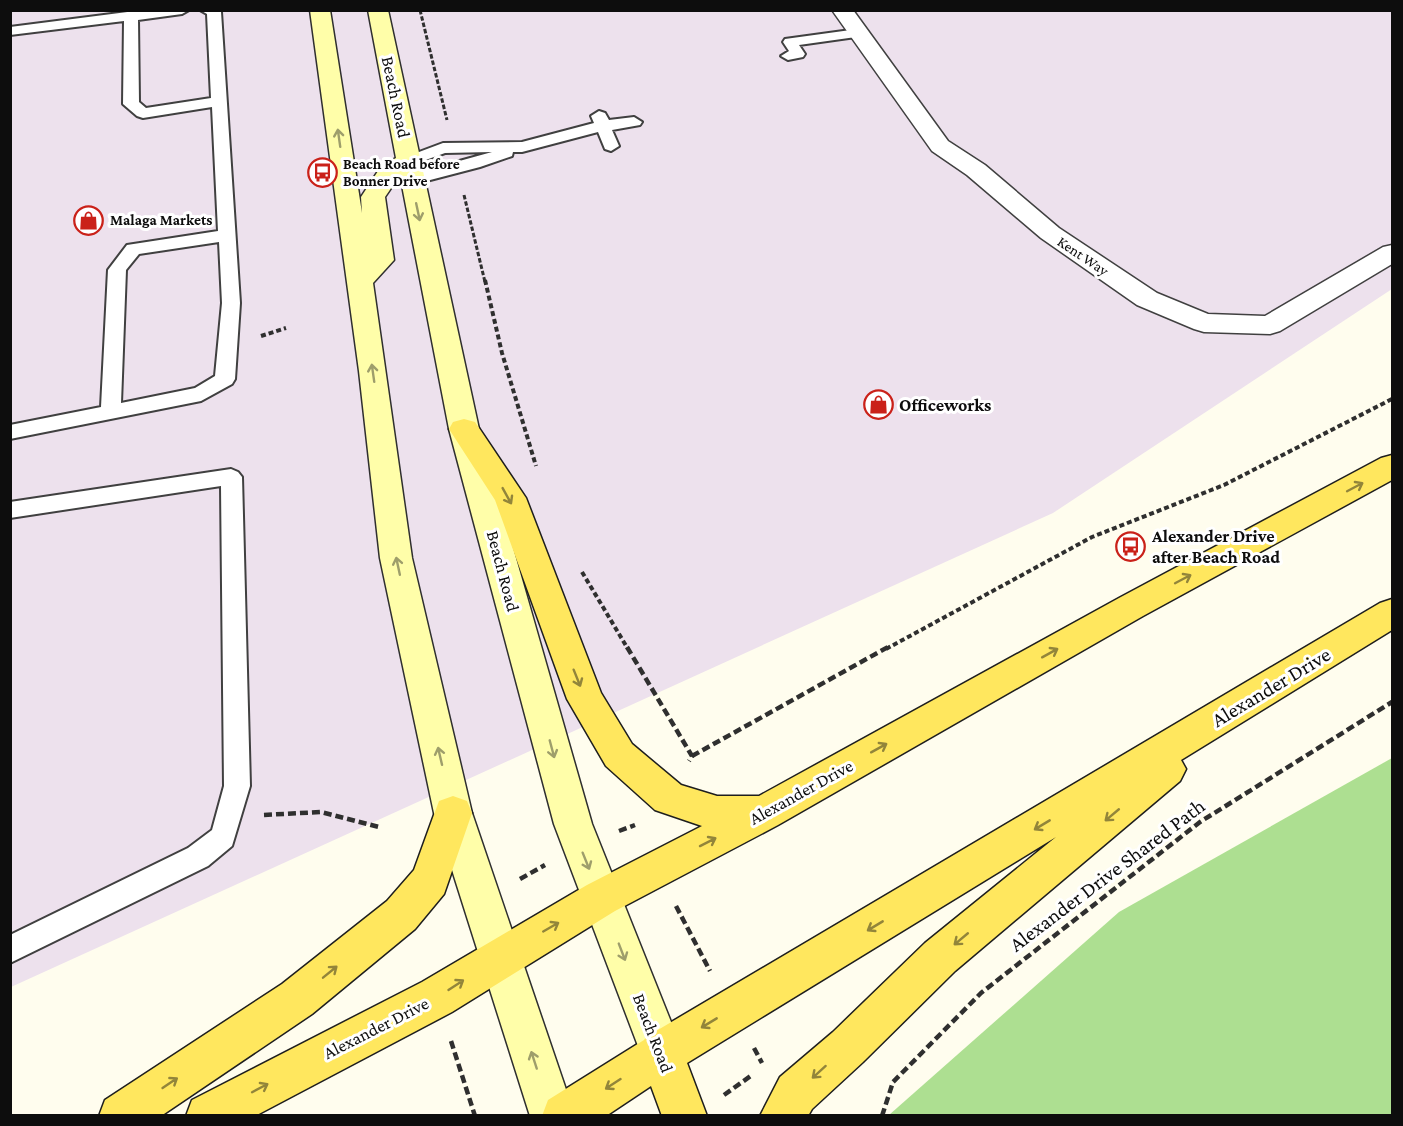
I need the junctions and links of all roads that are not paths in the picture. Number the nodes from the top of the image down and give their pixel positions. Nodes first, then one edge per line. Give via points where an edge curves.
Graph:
1 (36, 10) edge
2 (182, 10) edge
3 (207, 10) edge
4 (320, 10) edge
5 (378, 10) edge
6 (842, 10) edge
7 (131, 16) junction
8 (41, 27) junction
9 (10, 31) edge
10 (858, 33) junction
11 (788, 56) dead end
12 (220, 101) junction
13 (601, 121) junction
14 (634, 122) dead end
15 (610, 146) dead end
16 (522, 147) junction
17 (410, 170) junction
18 (228, 235) junction
19 (1392, 253) edge
20 (360, 281) junction
21 (111, 412) junction
22 (464, 429) junction
23 (10, 432) edge
24 (1392, 466) edge
25 (10, 510) edge
26 (1392, 613) edge
27 (1254, 697) junction
28 (453, 813) junction
29 (764, 813) junction
30 (601, 898) junction
31 (10, 950) edge
32 (500, 957) junction
33 (661, 1052) junction
34 (703, 1106) edge
35 (121, 1116) edge
36 (208, 1116) edge
37 (553, 1116) edge
38 (564, 1116) edge
39 (782, 1116) edge

1 - 8 lane
2 - 7 lane
3 - 12 lane via 214,12
20 -> 4 main road
5 - 17 main road, Beach Road
6 - 10 street, Kent Way
7 - 8 lane
7 - 12 lane via 130,104 143,113
8 - 9 lane
10 - 11 lane via 790,42 798,54
10 - 19 street, Kent Way via 940,146 976,170 1050,233 1147,299 1204,323 1270,325
12 - 18 lane
13 - 14 lane
13 - 15 lane
13 - 16 lane
16 - 17 lane via 458,168
16 - 17 lane via 449,147
17 - 20 main road via 391,170 373,197 381,260
17 -> 22 main road, Beach Road
18 - 21 lane via 231,303 225,379 201,394
18 - 21 lane via 133,249 117,270
28 -> 20 main road via 396,558
21 - 23 lane
22 -> 29 main road via 510,498 585,699 619,755 669,798 717,813
22 -> 30 main road, Beach Road via 573,824
29 -> 24 main road, Alexander Drive
25 - 31 lane via 231,477 237,786 223,837 198,857
26 - 27 main road, Alexander Drive
27 -> 33 main road, Alexander Drive
27 -> 39 main road via 940,957 796,1094
28 - 32 main road
35 -> 28 main road via 297,999 401,915 430,881
30 -> 29 main road, Alexander Drive
32 -> 30 main road, Alexander Drive
30 -> 33 main road, Beach Road
36 -> 32 main road, Alexander Drive via 437,997
37 -> 32 main road
33 - 34 main road, Beach Road
33 -> 38 main road, Alexander Drive

